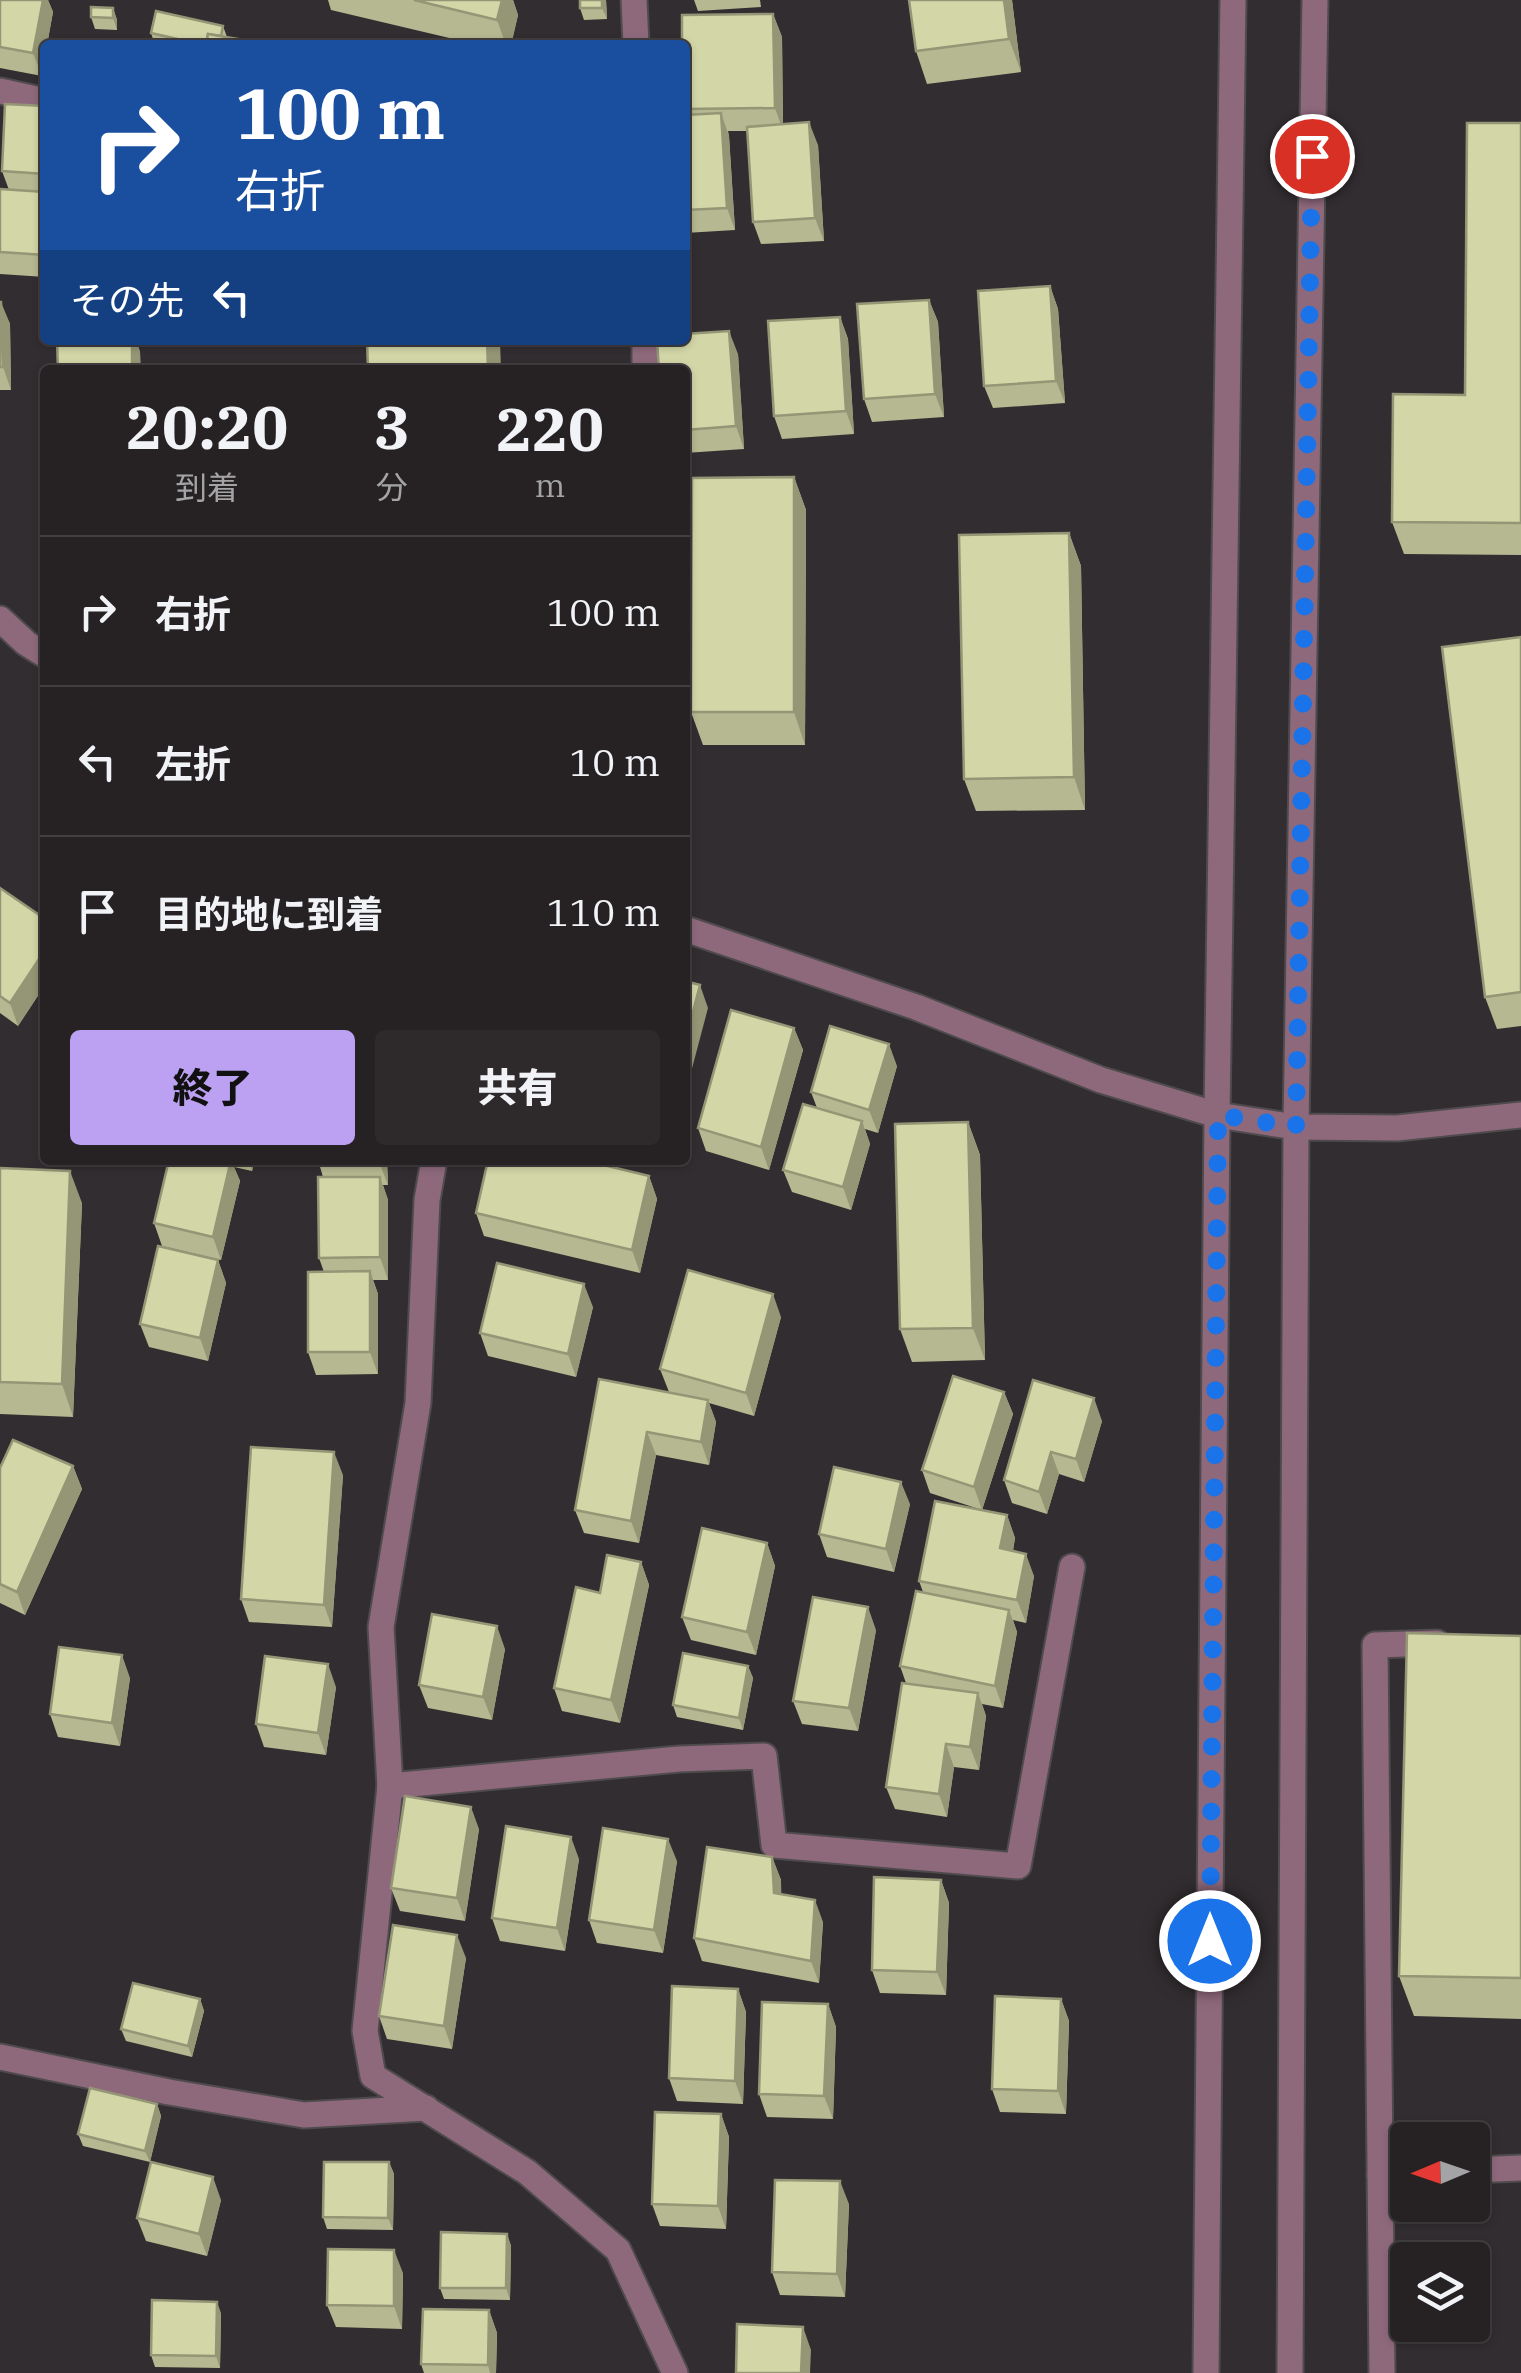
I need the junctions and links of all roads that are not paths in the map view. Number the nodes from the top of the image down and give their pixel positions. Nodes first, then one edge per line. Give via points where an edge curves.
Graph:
1 (634, 0) edge
2 (1233, 0) edge
3 (1315, 0) edge
4 (636, 40) edge
5 (0, 91) edge
6 (40, 100) edge
7 (0, 620) edge
8 (40, 652) edge
9 (690, 932) edge
10 (1218, 1115) junction
11 (1521, 1115) edge
12 (1296, 1127) junction
13 (433, 1165) edge
14 (1072, 1567) dead end
15 (1466, 1643) edge
16 (390, 1786) junction
17 (0, 2056) edge
18 (426, 2108) junction
19 (1521, 2168) edge
20 (1490, 2169) edge
21 (1380, 2175) junction
22 (1390, 2175) edge
23 (675, 2373) edge
24 (1206, 2373) edge
25 (1290, 2373) edge
26 (1382, 2373) edge

1 - 4 street
2 - 10 street
3 - 12 street
5 - 6 street
7 - 8 street
9 - 10 street via 916,1008 1100,1080
10 - 12 street
10 - 24 street
11 - 12 street via 1397,1128
12 - 25 street
13 - 16 street via 418,1403 381,1627
14 - 16 street via 1018,1866 774,1845 764,1756
15 - 21 street via 1375,1645
16 - 18 street via 365,2031 373,2076
17 - 18 street via 304,2115
18 - 23 street via 527,2172 618,2250
19 - 20 street
21 - 22 street
21 - 26 street

